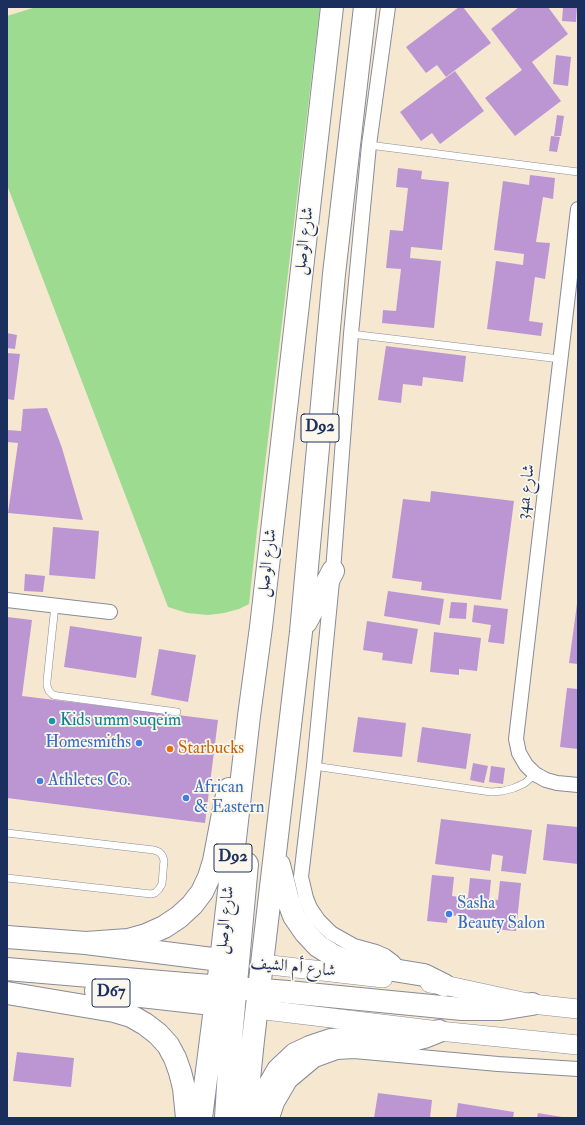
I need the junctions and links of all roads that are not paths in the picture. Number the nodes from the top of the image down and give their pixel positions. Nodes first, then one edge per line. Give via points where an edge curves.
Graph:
1 (332, 7) edge
2 (365, 7) edge
3 (388, 7) edge
4 (369, 145) junction
5 (578, 172) edge
6 (578, 209) edge
7 (352, 334) junction
8 (560, 359) junction
9 (332, 571) junction
10 (7, 600) edge
11 (55, 605) junction
12 (110, 612) dead end
13 (301, 632) junction
14 (177, 712) dead end
15 (249, 716) junction
16 (245, 755) junction
17 (314, 766) junction
18 (535, 774) junction
19 (578, 785) edge
20 (7, 833) edge
21 (276, 850) junction
22 (7, 878) edge
23 (7, 937) edge
24 (86, 944) junction
25 (230, 962) junction
26 (262, 964) junction
27 (7, 969) edge
28 (402, 972) junction
29 (7, 982) edge
30 (444, 985) junction
31 (7, 993) edge
32 (226, 997) junction
33 (258, 1000) junction
34 (532, 1004) junction
35 (578, 1009) edge
36 (439, 1031) junction
37 (578, 1045) edge
38 (578, 1068) edge
39 (187, 1118) edge
40 (201, 1118) edge
41 (226, 1118) edge
42 (246, 1118) edge
43 (258, 1118) edge
44 (272, 1118) edge

1 - 15 main road, شارع الوصل / D92
2 - 13 main road, شارع الوصل / D92 via 334,274
3 - 4 street
4 - 5 lane
4 - 7 street
6 - 8 street, 34a شارع
7 - 8 lane
7 - 9 street
8 - 18 street, 34a شارع via 516,739 519,753
9 - 13 main road
9 - 17 street
10 - 11 street
11 - 12 street
11 - 14 lane via 47,681 49,691 53,695
13 - 21 main road, شارع الوصل / D92
15 - 16 main road, شارع الوصل / D92
15 - 25 main road via 256,749 256,766
16 - 24 main road via 225,803 210,878 192,905 169,924 146,935 128,940
16 - 25 main road, شارع الوصل / D92
17 - 18 lane via 491,792 514,788
17 - 28 street via 301,877 310,908 331,933 354,946 385,956
18 - 19 street via 557,783
20 - 22 lane via 154,850 162,855 164,860 162,884 151,894
21 - 26 main road, شارع الوصل / D92
21 - 28 main road via 294,916 318,946 351,963
23 - 24 main road, شارع أم الشيف
24 - 25 main road, شارع أم الشيف
25 - 26 main road, شارع أم الشيف
25 - 32 main road, شارع الوصل / D92
26 - 30 main road, شارع أم الشيف
26 - 33 main road, شارع الوصل / D92
27 - 32 main road
28 - 30 main road via 424,975
29 - 32 main road, D67
30 - 34 main road, شارع أم الشيف
31 - 39 main road via 114,1011 145,1024 168,1045 175,1058 184,1088
32 - 33 main road, D67
32 - 40 main road, شارع الوصل / D92
32 - 41 main road
33 - 34 main road via 288,992 462,1009
33 - 36 main road, D67
33 - 42 main road, شارع الوصل / D92
34 - 35 main road, شارع أم الشيف
36 - 37 main road, D67
36 - 43 main road via 405,1041 353,1038 331,1040 310,1046 295,1054 278,1070 267,1089
38 - 44 street via 498,1064 354,1051 337,1052 315,1060 290,1080

